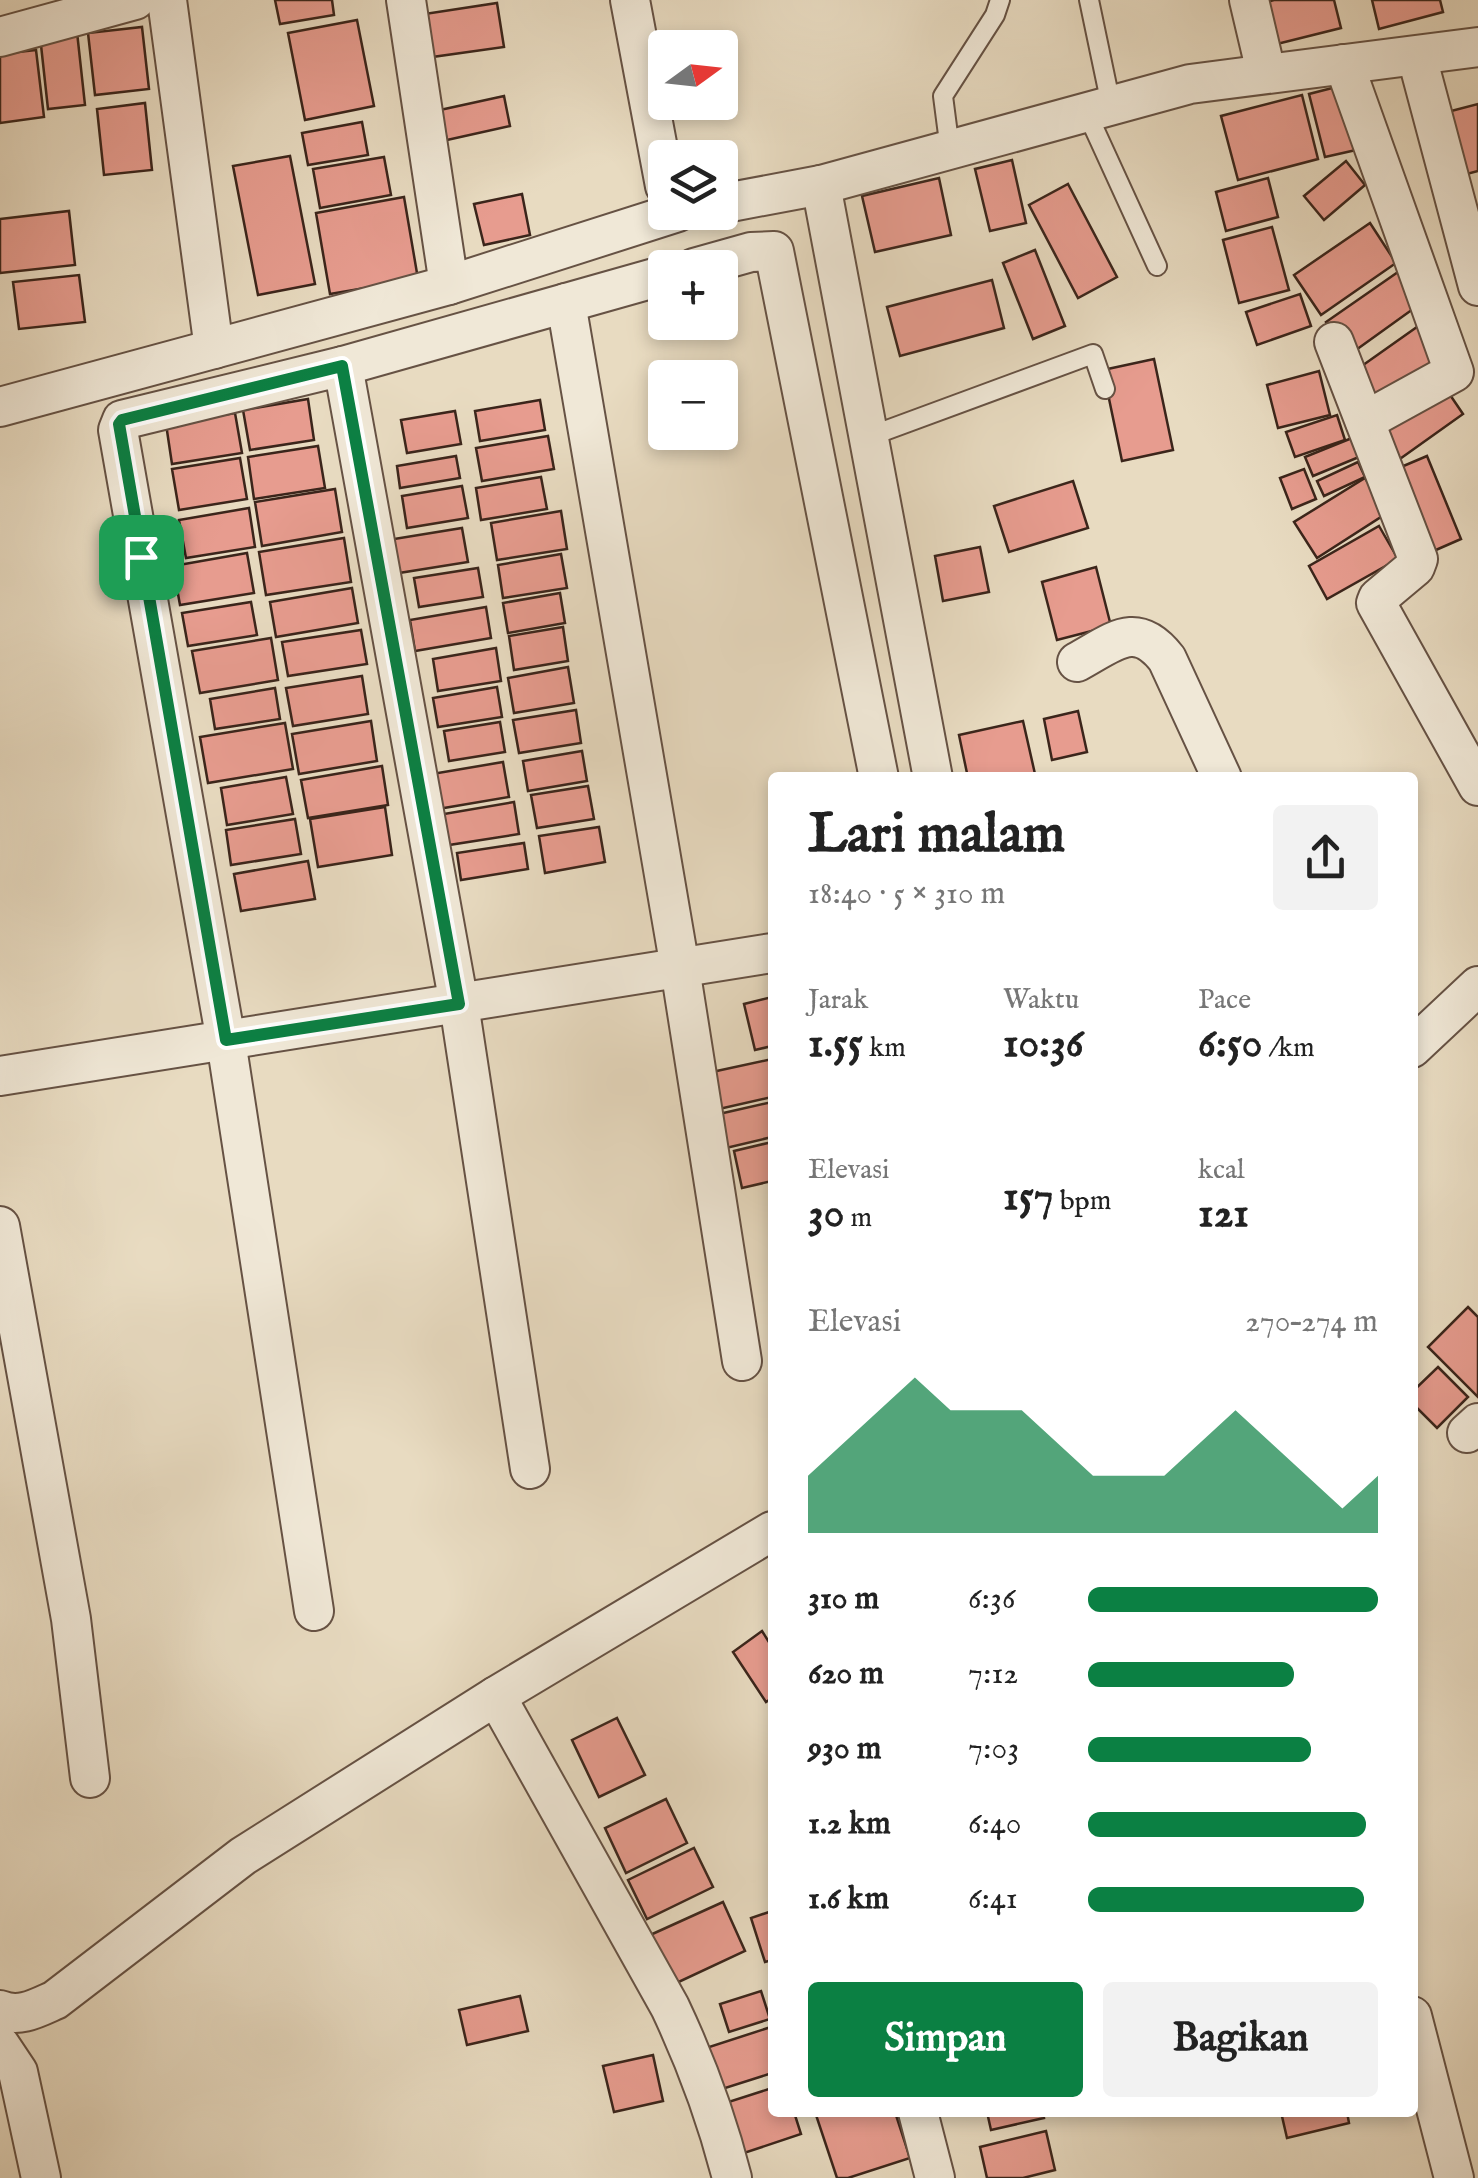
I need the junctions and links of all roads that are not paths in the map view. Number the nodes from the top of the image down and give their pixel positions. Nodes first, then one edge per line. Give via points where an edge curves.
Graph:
1 (135, 0) edge
2 (167, 0) edge
3 (406, 0) edge
4 (630, 0) edge
5 (1000, 0) edge
6 (1089, 0) edge
7 (1249, 0) edge
8 (0, 36) edge
9 (1478, 47) edge
10 (1417, 57) junction
11 (1344, 64) junction
12 (1266, 72) junction
13 (1099, 109) junction
14 (658, 140) edge
15 (950, 150) junction
16 (820, 185) junction
17 (738, 201) edge
18 (648, 214) edge
19 (738, 256) edge
20 (1157, 266) dead end
21 (648, 280) edge
22 (449, 285) junction
23 (1478, 286) edge
24 (566, 302) junction
25 (1334, 342) dead end
26 (214, 349) junction
27 (342, 366) junction
28 (1105, 389) dead end
29 (0, 407) edge
30 (1365, 421) junction
31 (868, 437) junction
32 (1077, 662) dead end
33 (878, 772) edge
34 (932, 772) edge
35 (1219, 772) edge
36 (1478, 786) edge
37 (768, 954) edge
38 (680, 968) junction
39 (1478, 986) edge
40 (459, 1004) junction
41 (226, 1040) junction
42 (1418, 1042) edge
43 (0, 1076) edge
44 (0, 1226) edge
45 (742, 1361) dead end
46 (530, 1469) dead end
47 (768, 1533) edge
48 (314, 1611) dead end
49 (496, 1696) junction
50 (90, 1778) dead end
51 (0, 2010) edge
52 (1418, 2039) edge
53 (0, 2045) edge
54 (919, 2117) edge
55 (41, 2178) edge
56 (732, 2178) edge
57 (935, 2178) edge
58 (1454, 2178) edge

1 - 8 street
2 - 26 street
3 - 22 street
4 - 14 street
5 - 15 lane via 944,96
6 - 13 lane
7 - 12 street
9 - 10 street
10 - 11 street
10 - 23 street
11 - 12 street
11 - 30 street via 1454,372
12 - 13 street
13 - 15 street
13 - 20 lane
15 - 16 street
16 - 17 street
16 - 31 street
18 - 22 street
19 - 33 street via 774,251
21 - 24 street
22 - 26 street
24 - 27 street
24 - 38 street
25 - 30 street
26 - 29 street
27 - 40 street
27 - 41 street via 119,424
28 - 31 lane via 1093,354
30 - 36 street via 1418,559 1376,603
31 - 34 street
32 - 35 street via 1122,638 1141,636 1155,644
37 - 38 street
38 - 40 street
38 - 45 street
39 - 42 street
40 - 41 street
40 - 46 street
41 - 43 street
41 - 48 street
44 - 50 street via 71,1619
47 - 49 street
49 - 51 street via 243,1856 55,2000 30,2012
49 - 56 street via 670,2006 698,2068
52 - 58 street
53 - 55 street via 18,2072
54 - 57 street

